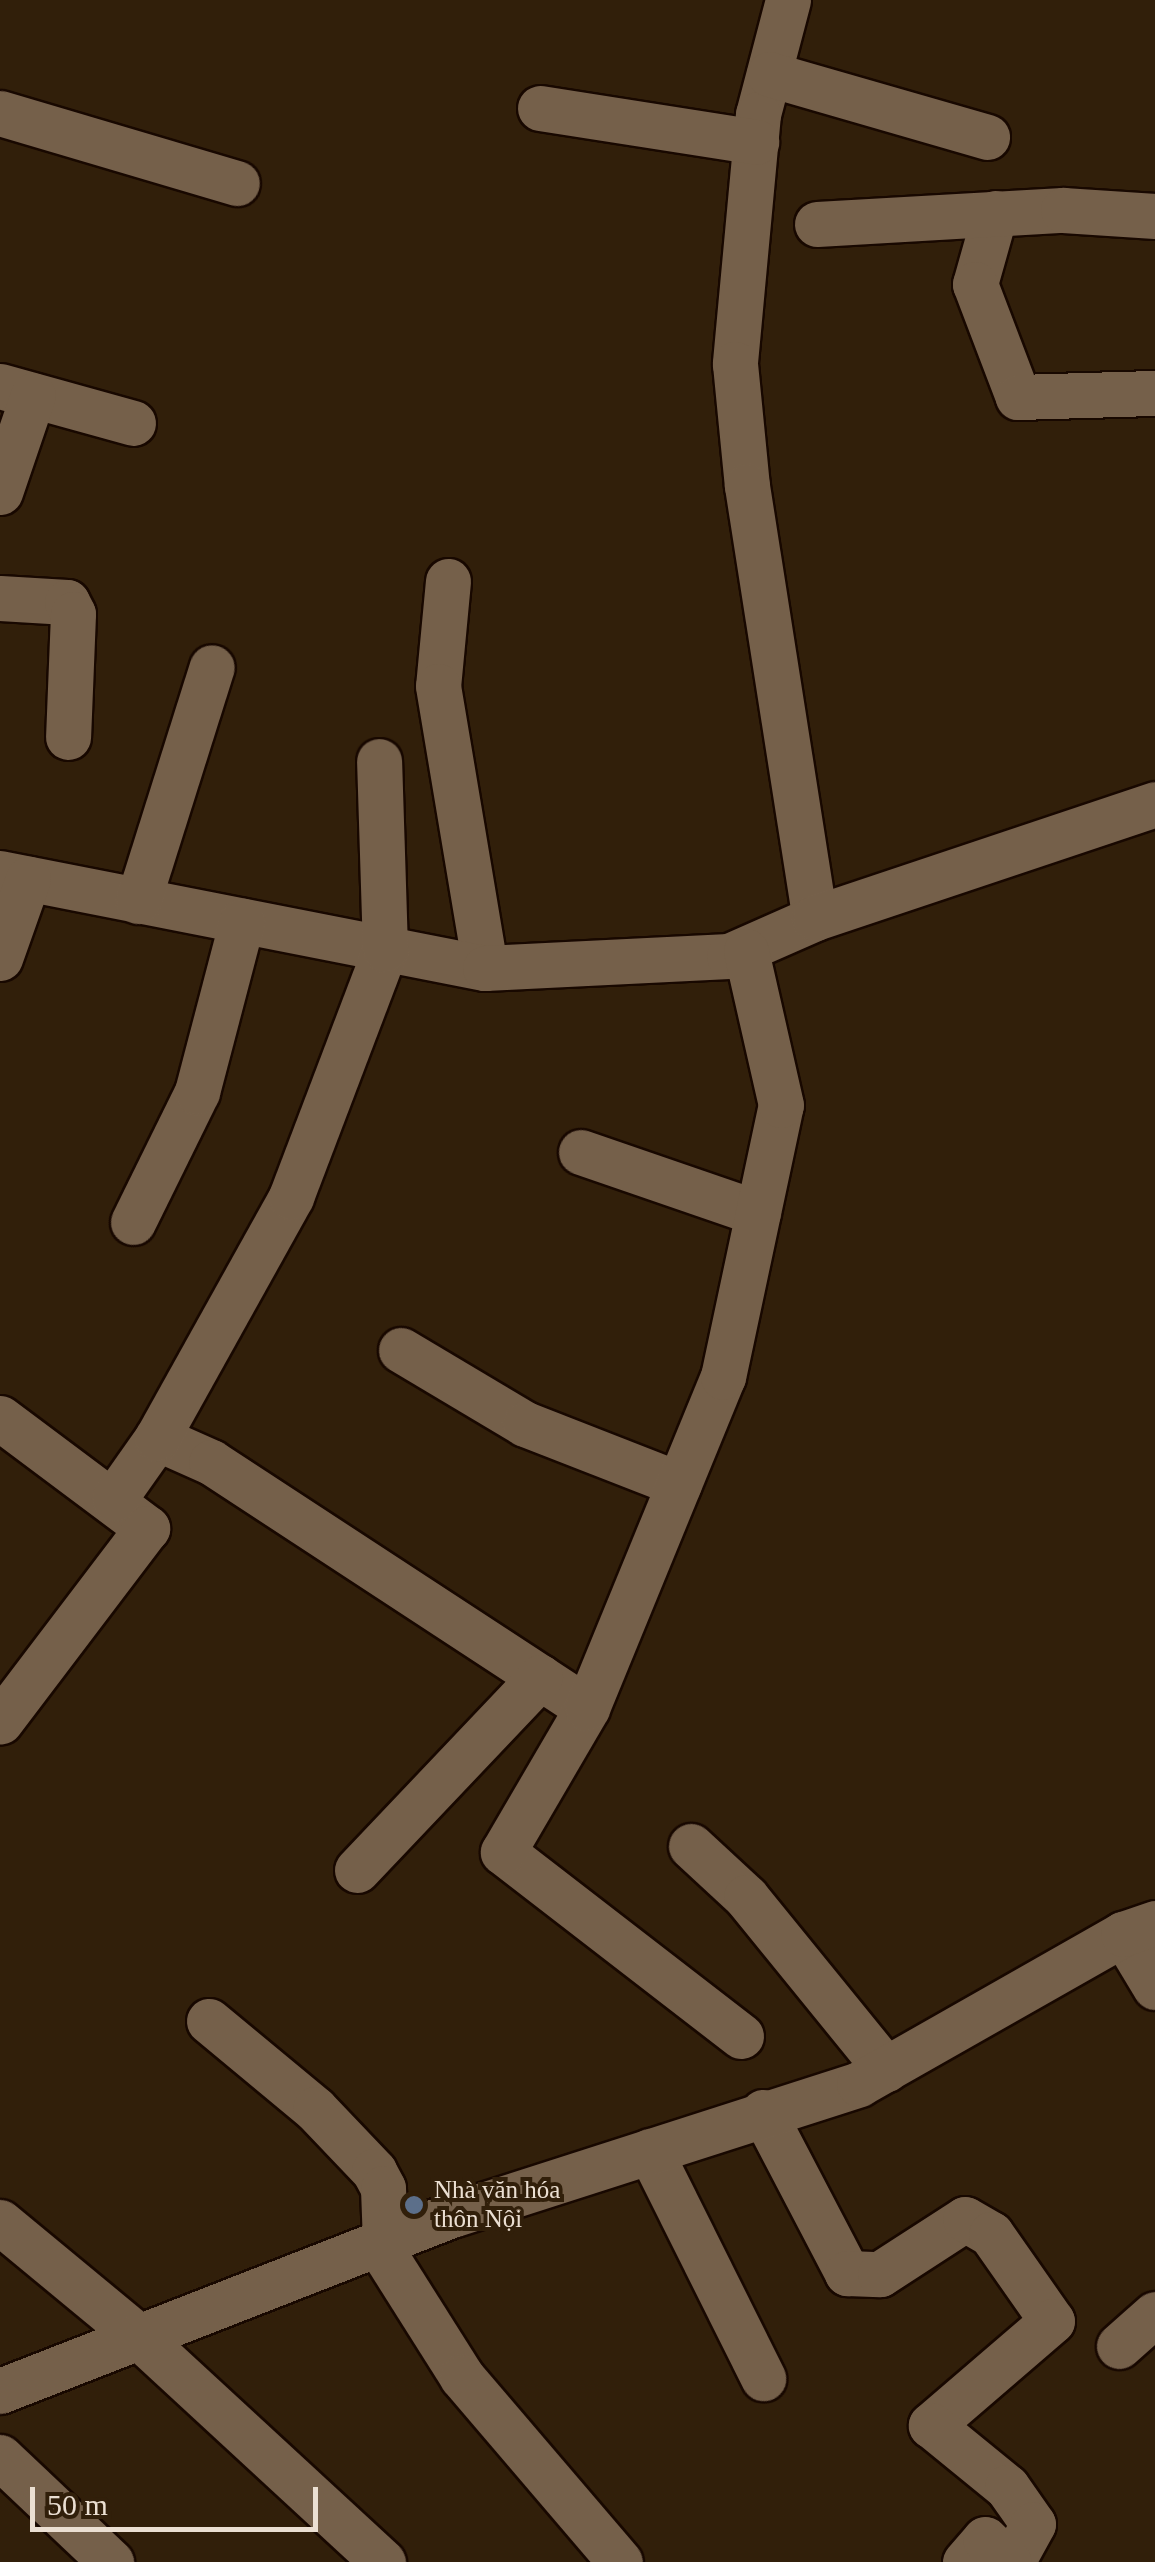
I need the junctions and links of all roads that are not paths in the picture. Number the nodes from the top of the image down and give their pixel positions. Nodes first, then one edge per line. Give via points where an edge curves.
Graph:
1 (774, 2) edge
2 (768, 74) junction
3 (540, 108) dead end
4 (0, 113) edge
5 (987, 137) dead end
6 (756, 142) junction
7 (237, 183) dead end
8 (995, 212) junction
9 (1155, 216) edge
10 (816, 224) dead end
11 (16, 391) edge
12 (1155, 393) edge
13 (133, 423) dead end
14 (0, 492) edge
15 (448, 581) dead end
16 (0, 598) edge
17 (212, 667) dead end
18 (68, 737) dead end
19 (379, 761) dead end
20 (1155, 804) edge
21 (14, 876) edge
22 (138, 900) junction
23 (815, 918) junction
24 (242, 921) junction
25 (386, 949) junction
26 (746, 950) junction
27 (0, 958) edge
28 (484, 968) junction
29 (581, 1152) dead end
30 (758, 1213) junction
31 (133, 1222) dead end
32 (401, 1350) dead end
33 (0, 1418) edge
34 (157, 1438) junction
35 (679, 1484) junction
36 (114, 1499) junction
37 (540, 1677) junction
38 (587, 1708) junction
39 (0, 1722) edge
40 (691, 1846) dead end
41 (358, 1870) dead end
42 (1139, 1928) edge
43 (1155, 1988) edge
44 (209, 2022) dead end
45 (742, 2036) dead end
46 (886, 2069) junction
47 (763, 2112) junction
48 (650, 2151) junction
49 (0, 2222) edge
50 (381, 2243) junction
51 (1155, 2314) edge
52 (139, 2337) junction
53 (1119, 2346) dead end
54 (763, 2378) dead end
55 (0, 2391) edge
56 (0, 2457) edge
57 (364, 2556) edge
58 (111, 2562) edge
59 (620, 2562) edge
60 (965, 2562) edge
61 (1010, 2562) edge

1 - 2 street
2 - 5 street
2 - 6 street
3 - 6 street
4 - 7 street
6 - 23 street via 735,364 747,486
8 - 9 street
8 - 10 street
8 - 12 street via 975,284 1018,397
11 - 13 street
11 - 14 street
15 - 28 street via 438,686
16 - 18 street via 67,602 73,614
17 - 22 street
19 - 25 street
20 - 23 street
21 - 22 street
21 - 27 street
22 - 24 street
23 - 26 street
24 - 25 street
24 - 31 street via 197,1092
25 - 28 street
25 - 34 street via 291,1197
26 - 28 street
26 - 30 street via 781,1105
29 - 30 street
30 - 35 street via 723,1377
32 - 35 street via 524,1424
33 - 36 street
34 - 36 street
34 - 37 street via 211,1462
35 - 38 street
36 - 39 street via 147,1528
37 - 38 street
37 - 41 street
38 - 45 street via 503,1852
40 - 46 street via 746,1897
42 - 43 street
42 - 46 street
44 - 50 street via 316,2110 374,2171 383,2188
46 - 47 street via 859,2084
47 - 48 street
47 - 61 street via 847,2273 880,2274 964,2220 991,2234 1052,2321 931,2424 1007,2488 1034,2524
48 - 50 street
48 - 54 street
49 - 52 street
50 - 52 street
50 - 59 street via 462,2377
51 - 53 street
52 - 55 street
52 - 57 street
56 - 58 street
60 - 61 street via 985,2539

